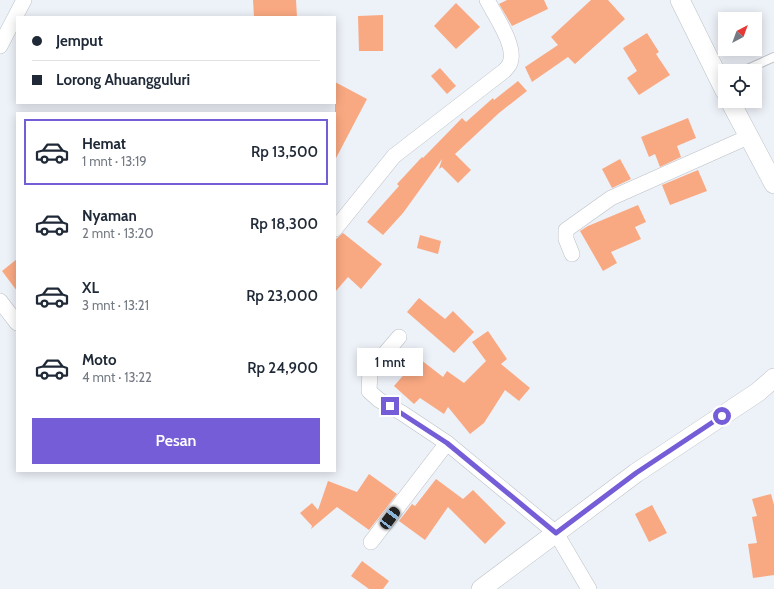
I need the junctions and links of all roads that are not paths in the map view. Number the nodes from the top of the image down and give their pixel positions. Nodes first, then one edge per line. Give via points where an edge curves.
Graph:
1 (24, 0) edge
2 (487, 0) edge
3 (680, 0) edge
4 (0, 46) edge
5 (774, 57) edge
6 (758, 64) edge
7 (718, 74) edge
8 (734, 108) edge
9 (748, 136) junction
10 (774, 184) edge
11 (336, 228) edge
12 (572, 254) dead end
13 (0, 301) edge
14 (16, 322) edge
15 (399, 337) dead end
16 (774, 378) edge
17 (447, 443) junction
18 (556, 533) junction
19 (371, 542) dead end
20 (481, 589) edge
21 (589, 589) edge

1 - 4 street
2 - 11 street via 510,44 510,64 394,156
3 - 7 street
5 - 6 lane
8 - 9 street
9 - 10 street
9 - 12 street via 611,198 566,230 566,239
13 - 14 street
15 - 17 street via 370,371 369,391
16 - 18 street via 758,392 636,473
17 - 18 street
17 - 19 street
18 - 20 street
18 - 21 street

